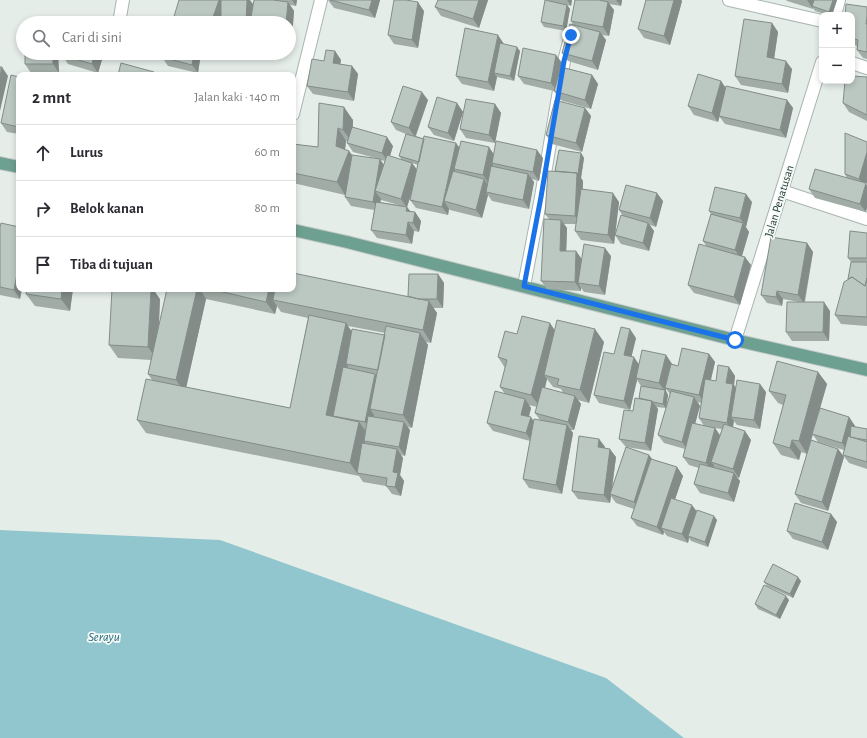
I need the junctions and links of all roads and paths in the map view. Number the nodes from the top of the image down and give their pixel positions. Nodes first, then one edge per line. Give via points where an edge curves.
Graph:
1 (123, 0) edge
2 (320, 0) edge
3 (729, 0) edge
4 (839, 0) edge
5 (836, 12) edge
6 (120, 16) edge
7 (819, 20) edge
8 (572, 28) edge
9 (855, 64) edge
10 (867, 68) edge
11 (819, 72) edge
12 (296, 101) edge
13 (0, 163) edge
14 (16, 166) edge
15 (782, 191) junction
16 (867, 219) edge
17 (296, 231) edge
18 (524, 286) junction
19 (735, 340) junction
20 (867, 370) edge

1 - 6 street
2 - 12 street
3 - 7 street
4 - 5 street
8 - 18 street
9 - 10 street
11 - 15 street, Jalan Penatusan
13 - 14 main road
15 - 16 street
15 - 19 street, Jalan Penatusan
17 - 18 main road
18 - 19 main road
19 - 20 main road

